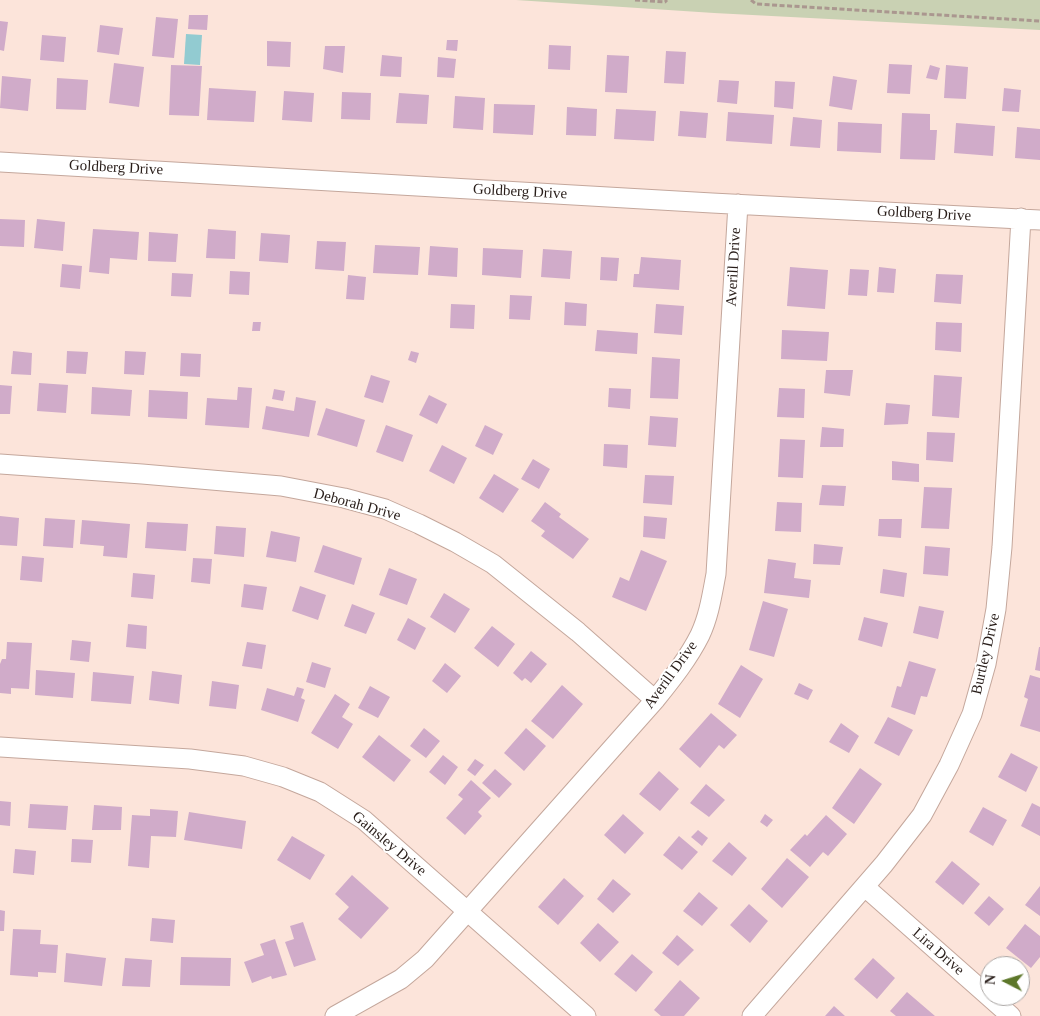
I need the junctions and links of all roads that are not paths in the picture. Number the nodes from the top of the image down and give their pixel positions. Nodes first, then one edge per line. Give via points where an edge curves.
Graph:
1 (0, 162) edge
2 (738, 204) junction
3 (1021, 218) junction
4 (1040, 220) edge
5 (0, 464) edge
6 (655, 700) junction
7 (0, 747) edge
8 (865, 887) junction
9 (468, 911) junction
10 (335, 1016) edge
11 (586, 1016) edge
12 (752, 1016) edge
13 (1011, 1016) edge

1 - 2 street, Goldberg Drive
2 - 3 street, Goldberg Drive
2 - 6 street, Averill Drive via 716,574 710,607 700,635 688,657
3 - 4 street, Goldberg Drive
3 - 8 street, Burtley Drive via 1002,547 986,664 972,714 922,815
5 - 6 street, Deborah Drive via 281,486 385,509 448,538 493,564 578,632
6 - 9 street, Averill Drive
7 - 9 street, Gainsley Drive via 190,759 244,766 283,777 320,792 364,820
8 - 12 street, Burtley Drive
8 - 13 street, Lira Drive
9 - 10 street, Averill Drive via 425,959 401,979
9 - 11 street, Gainsley Drive

